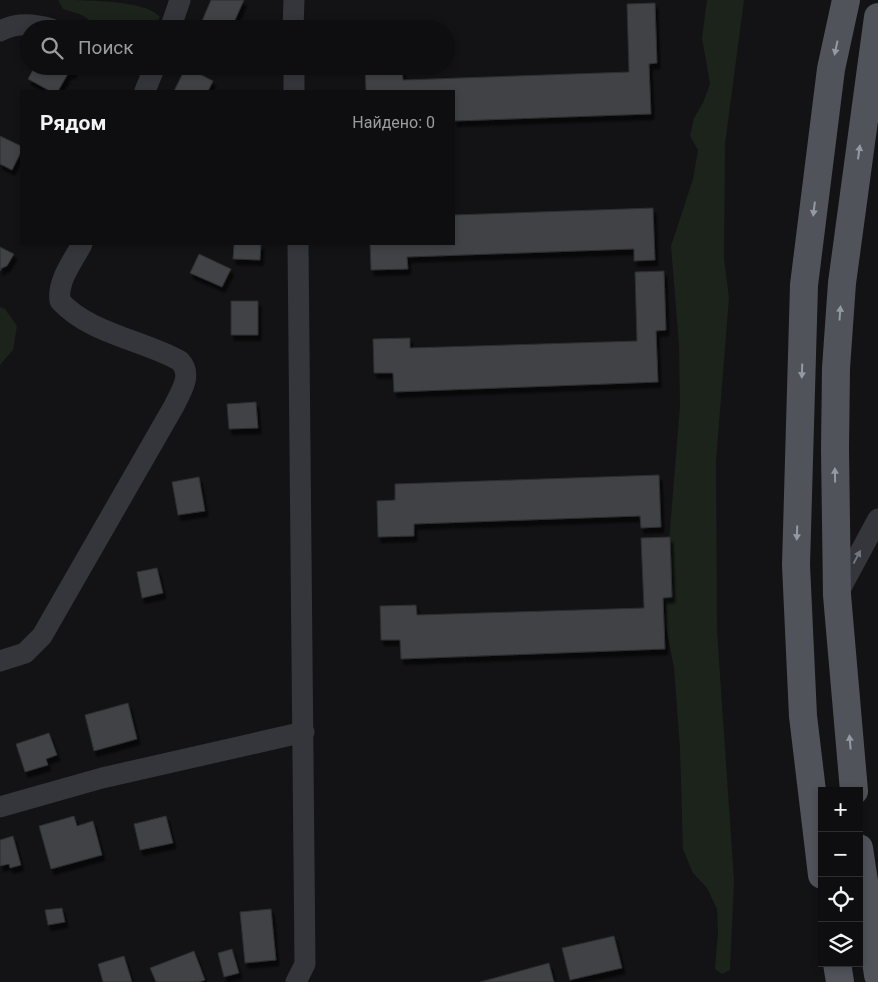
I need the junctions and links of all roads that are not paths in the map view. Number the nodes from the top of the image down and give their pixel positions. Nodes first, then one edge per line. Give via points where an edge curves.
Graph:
1 (180, 0) edge
2 (294, 0) edge
3 (846, 0) edge
4 (878, 17) edge
5 (173, 20) edge
6 (294, 20) edge
7 (20, 25) edge
8 (0, 31) edge
9 (151, 75) edge
10 (294, 75) edge
11 (145, 90) edge
12 (294, 90) edge
13 (871, 114) edge
14 (81, 245) edge
15 (298, 245) edge
16 (878, 519) edge
17 (837, 595) junction
18 (0, 661) edge
19 (304, 732) junction
20 (854, 787) edge
21 (0, 807) edge
22 (818, 842) edge
23 (863, 875) edge
24 (838, 967) edge
25 (878, 975) edge
26 (296, 982) edge
27 (840, 982) edge

1 - 5 street
2 - 6 street
3 -> 22 main road via 831,69 804,285 796,564 803,716
4 - 13 main road
7 - 8 street
9 - 11 street
10 - 12 street
17 -> 13 main road via 836,368 842,283
14 - 18 street via 62,281 60,302 97,326 180,361 185,367 186,377 174,406 46,630 26,653
15 - 19 street
17 -> 16 street
20 -> 17 main road
19 - 21 street via 102,778
19 - 26 street via 305,964
23 - 25 main road
24 - 27 main road

